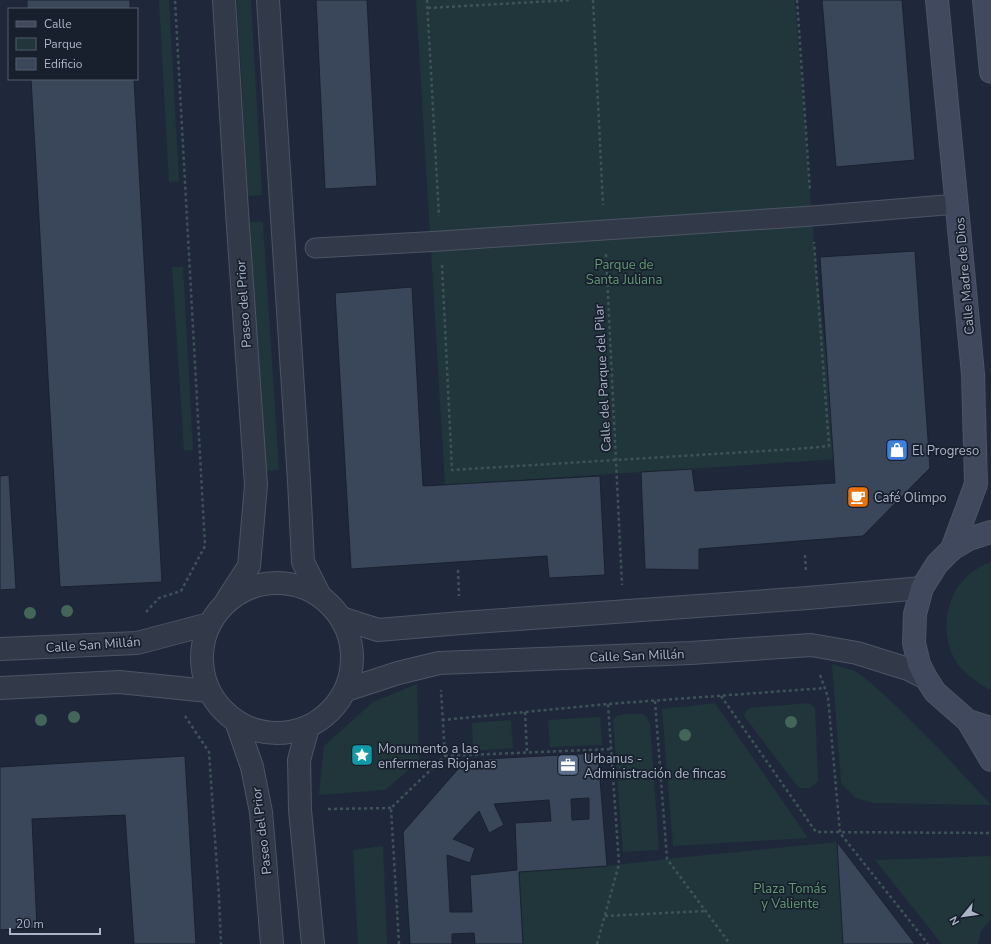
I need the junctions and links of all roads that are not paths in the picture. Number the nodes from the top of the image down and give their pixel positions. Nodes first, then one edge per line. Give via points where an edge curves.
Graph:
1 (224, 0) edge
2 (268, 0) edge
3 (937, 0) edge
4 (984, 0) edge
5 (991, 72) edge
6 (957, 204) junction
7 (314, 248) dead end
8 (991, 532) edge
9 (952, 549) junction
10 (922, 588) junction
11 (319, 594) junction
12 (227, 600) junction
13 (341, 618) junction
14 (209, 624) junction
15 (0, 650) edge
16 (926, 678) junction
17 (0, 688) edge
18 (346, 690) junction
19 (209, 691) junction
20 (236, 721) junction
21 (968, 721) junction
22 (308, 727) junction
23 (991, 728) edge
24 (991, 760) edge
25 (272, 944) edge
26 (313, 944) edge

1 - 12 street, Paseo del Prior via 256,485 249,566
2 - 11 street via 303,562
3 - 6 main road, Calle Madre de Dios
4 - 5 main road
6 - 7 street via 812,216
6 - 9 main road, Calle Madre de Dios via 973,374 976,484
8 - 9 main road via 969,539
9 - 10 main road via 937,564
10 - 13 street via 378,630
10 - 16 main road via 914,614 914,643 919,664
11 - 12 street via 296,584 272,582 248,588
11 - 13 street via 332,605
12 - 14 street, Paseo del Prior
13 - 18 street via 351,641 352,666
14 - 15 street, Calle San Millán via 137,643
14 - 19 street, Paseo del Prior via 202,646 202,669
16 - 18 street, Calle San Millán via 908,669 856,653 811,645 690,653 439,663
16 - 21 main road via 935,692
17 - 19 street via 119,682
18 - 22 street, Paseo del Prior via 323,718
19 - 20 street, Paseo del Prior via 220,708
20 - 22 street, Paseo del Prior via 259,731 278,733
20 - 25 street, Paseo del Prior via 252,767 261,812
21 - 23 main road
21 - 24 main road
22 - 26 street via 299,760 300,810

